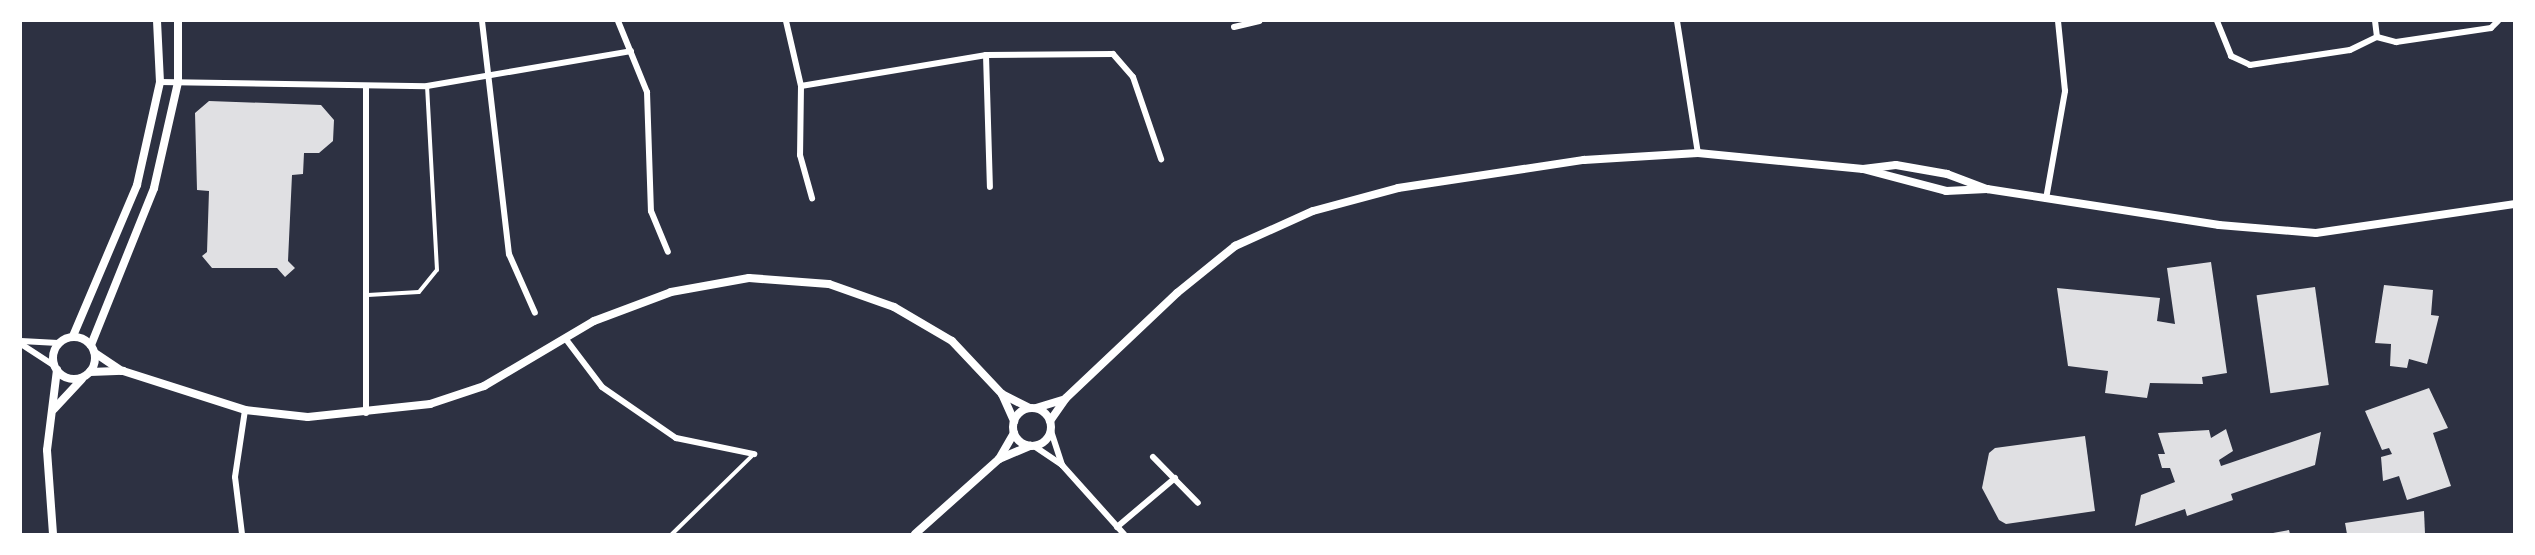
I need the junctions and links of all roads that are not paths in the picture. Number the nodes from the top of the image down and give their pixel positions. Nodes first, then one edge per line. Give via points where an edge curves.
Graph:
1 (157, 21) edge
2 (178, 21) edge
3 (482, 21) edge
4 (618, 21) edge
5 (786, 21) edge
6 (1258, 21) edge
7 (1677, 21) edge
8 (2058, 21) edge
9 (2217, 21) edge
10 (2375, 21) edge
11 (2498, 21) edge
12 (1234, 27) dead end
13 (2377, 37) junction
14 (632, 51) junction
15 (986, 55) junction
16 (490, 75) junction
17 (178, 81) junction
18 (160, 82) junction
19 (366, 86) junction
20 (427, 86) junction
21 (801, 86) junction
22 (1698, 153) junction
23 (1161, 159) dead end
24 (1863, 169) junction
25 (1923, 169) junction
26 (1920, 186) junction
27 (990, 187) dead end
28 (1987, 189) junction
29 (812, 198) dead end
30 (2046, 199) junction
31 (2514, 204) edge
32 (668, 252) dead end
33 (368, 295) junction
34 (535, 313) dead end
35 (73, 336) junction
36 (565, 338) junction
37 (21, 343) edge
38 (58, 343) junction
39 (93, 349) junction
40 (55, 367) junction
41 (123, 371) junction
42 (90, 372) junction
43 (82, 378) junction
44 (1002, 394) junction
45 (1066, 398) junction
46 (1033, 408) junction
47 (54, 410) junction
48 (245, 410) junction
49 (366, 413) junction
50 (1014, 421) junction
51 (1050, 421) junction
52 (1051, 431) junction
53 (1014, 433) junction
54 (1032, 446) junction
55 (754, 454) joint
56 (1153, 457) dead end
57 (999, 459) junction
58 (1062, 465) junction
59 (1175, 478) junction
60 (1198, 503) dead end
61 (1117, 527) junction
62 (53, 534) edge
63 (242, 534) edge
64 (672, 534) edge
65 (915, 534) edge
66 (1124, 534) edge

1 - 18 street
2 - 17 street
3 - 16 street
4 - 14 street
5 - 21 street
6 - 12 street
7 - 22 street
8 - 30 street via 2065,91
9 - 13 street via 2231,56 2250,65 2350,50
10 - 13 street
11 - 13 street via 2491,28 2396,42
14 - 16 street
14 - 32 street via 647,92 651,211
15 - 21 street
15 - 23 street via 1113,54 1133,76
15 - 27 street
16 - 20 street
16 - 34 street via 509,254
17 - 18 street
17 - 19 street
17 - 39 street via 154,188
18 - 35 street via 137,185
19 - 20 street
19 - 33 street
20 - 33 lane via 436,270 419,292
21 - 29 street via 800,154
22 - 24 street
22 - 45 street via 1538,167 1398,188 1313,211 1235,246 1176,293
24 - 25 street via 1896,165
24 - 26 street
25 - 26 street
25 - 28 street
26 - 28 street
28 - 30 street
30 - 31 street via 2219,225 2316,233
33 - 49 street
35 - 38 street
35 - 39 street
36 - 44 street via 594,321 671,292 749,278 829,284 894,307 952,341
36 - 49 street via 484,386 430,404
36 - 55 street via 602,387 676,438
37 - 38 street
37 - 40 street
38 - 40 street
39 - 41 street
39 - 42 street
40 - 43 street via 66,378
40 - 47 street
41 - 42 street
41 - 48 street
42 - 43 street
43 - 47 street
44 - 46 street
44 - 50 street
45 - 46 street
45 - 51 street
46 - 50 street
46 - 51 street
47 - 62 street via 47,450
48 - 49 street via 308,417
48 - 63 street via 236,477
50 - 53 street
51 - 52 street
52 - 54 street
52 - 58 street
53 - 54 street
53 - 57 street
54 - 57 street
54 - 58 street
55 - 64 lane
56 - 59 street
57 - 65 street
58 - 61 street
59 - 60 street
59 - 61 street
61 - 66 street

